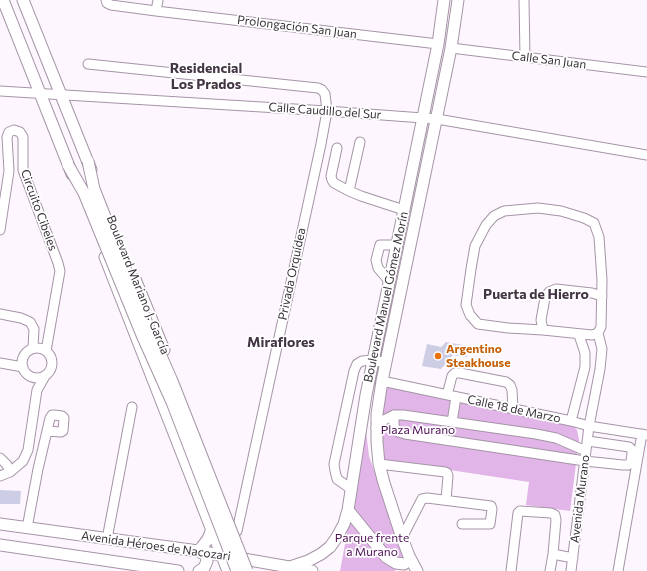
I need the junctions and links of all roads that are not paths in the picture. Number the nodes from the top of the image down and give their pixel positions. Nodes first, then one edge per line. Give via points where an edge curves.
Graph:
1 (3, 0) edge
2 (23, 0) edge
3 (106, 0) edge
4 (158, 0) edge
5 (444, 0) edge
6 (458, 0) edge
7 (524, 0) edge
8 (156, 11) junction
9 (438, 44) junction
10 (451, 48) junction
11 (524, 57) junction
12 (88, 64) dead end
13 (52, 72) junction
14 (647, 72) edge
15 (34, 79) junction
16 (0, 90) edge
17 (40, 94) junction
18 (61, 95) junction
19 (327, 111) junction
20 (423, 118) junction
21 (437, 119) junction
22 (360, 142) dead end
23 (337, 148) dead end
24 (647, 155) edge
25 (88, 161) junction
26 (68, 165) junction
27 (23, 170) junction
28 (9, 171) junction
29 (350, 191) junction
30 (404, 210) junction
31 (0, 230) edge
32 (396, 245) junction
33 (389, 281) junction
34 (602, 296) junction
35 (0, 314) edge
36 (543, 330) junction
37 (598, 333) junction
38 (579, 335) junction
39 (32, 348) junction
40 (46, 351) junction
41 (373, 360) junction
42 (0, 363) edge
43 (386, 363) junction
44 (23, 368) junction
45 (29, 375) junction
46 (45, 376) junction
47 (382, 382) junction
48 (37, 390) junction
49 (452, 396) junction
50 (132, 407) dead end
51 (513, 409) junction
52 (394, 415) junction
53 (571, 421) junction
54 (452, 422) junction
55 (589, 426) junction
56 (376, 428) junction
57 (47, 431) dead end
58 (644, 435) edge
59 (588, 441) junction
60 (201, 442) junction
61 (568, 442) junction
62 (181, 451) junction
63 (560, 456) junction
64 (586, 456) junction
65 (0, 458) edge
66 (23, 461) junction
67 (379, 464) junction
68 (38, 469) junction
69 (10, 472) junction
70 (0, 476) edge
71 (351, 489) junction
72 (446, 500) junction
73 (348, 510) junction
74 (0, 524) edge
75 (462, 524) dead end
76 (27, 528) junction
77 (212, 529) junction
78 (236, 532) junction
79 (402, 538) junction
80 (107, 539) junction
81 (0, 545) edge
82 (198, 551) junction
83 (553, 554) junction
84 (222, 555) junction
85 (386, 557) junction
86 (573, 558) junction
87 (248, 559) junction
88 (404, 564) edge
89 (135, 568) edge
90 (290, 568) junction
91 (178, 571) edge
92 (199, 571) edge
93 (228, 571) edge
94 (237, 571) edge
95 (247, 571) edge
96 (252, 571) edge
97 (312, 571) edge
98 (392, 571) edge
99 (417, 571) edge
100 (511, 571) edge
101 (550, 571) edge
102 (571, 571) edge
103 (618, 571) edge

1 - 15 main road, Boulevard Mariano J. García
2 - 13 main road, Boulevard Mariano J. García
3 - 8 street, Prolongación San Juan via 111,5
4 - 8 street
5 - 9 main road, Boulevard Manuel Gómez Morín
6 - 10 main road, Boulevard Manuel Gómez Morín
7 - 11 street
8 - 9 street, Prolongación San Juan
9 - 20 main road, Boulevard Manuel Gómez Morín
10 - 11 street, Calle San Juan
10 - 21 main road, Boulevard Manuel Gómez Morín
11 - 14 street, Calle San Juan
12 - 19 street via 318,88 325,94
13 - 15 main road
13 - 18 main road, Boulevard Mariano J. García
15 - 17 main road, Boulevard Mariano J. García
16 - 17 street, Calle Caudillo del Sur
17 - 18 street, Calle Caudillo del Sur
17 - 26 main road, Boulevard Mariano J. García
18 - 19 street, Calle Caudillo del Sur
18 - 25 main road, Boulevard Mariano J. García
19 - 20 street, Calle Caudillo del Sur
19 - 78 street, Privada Orquídea
20 - 21 street, Calle Caudillo del Sur
20 - 30 main road, Boulevard Manuel Gómez Morín
21 - 24 street, Calle Caudillo del Sur
21 - 43 main road, Boulevard Manuel Gómez Morín
22 - 29 street
23 - 29 street via 332,180
25 - 60 main road, Boulevard Mariano J. García
25 - 95 main road, bridge via 94,189
26 - 62 main road, Boulevard Mariano J. García
26 - 94 main road, bridge via 84,193 142,336 172,402
27 - 28 street
27 - 28 street, Circuito Cibeles via 23,137 20,132 14,130 9,132 7,137
27 - 40 street, Circuito Cibeles via 60,271
28 - 31 street, Circuito Cibeles
29 - 30 street
30 - 32 main road, Boulevard Manuel Gómez Morín
32 - 33 main road, Boulevard Manuel Gómez Morín
32 - 33 street via 380,246 376,260 378,268
33 - 41 main road, Boulevard Manuel Gómez Morín
34 - 36 street via 592,292 556,289 549,292 545,298 541,320
34 - 36 street via 599,237 594,223 561,211 538,208 504,211 494,216 475,246 466,305 470,316 478,324
34 - 37 street via 601,327
35 - 39 street via 30,322 34,330
36 - 38 street
37 - 38 street
37 - 55 street, Avenida Murano via 602,349 601,362
38 - 53 street via 585,353 585,366
39 - 40 street via 37,347
39 - 44 street via 23,358
40 - 46 street via 50,354 52,364
41 - 43 street
41 - 71 main road, Boulevard Manuel Gómez Morín
41 - 71 street via 362,361 354,371 334,464 337,479
42 - 44 street
43 - 47 main road, Boulevard Manuel Gómez Morín
44 - 45 street
45 - 46 street via 37,378
45 - 48 street
46 - 48 street
47 - 49 street, Calle 18 de Marzo
47 - 56 main road, Boulevard Manuel Gómez Morín
48 - 66 street via 28,450
49 - 51 street, Calle 18 de Marzo
49 - 51 street via 452,376 455,373 506,382 512,390
49 - 54 street
50 - 80 street
51 - 53 street, Calle 18 de Marzo
52 - 54 street
52 - 56 street
52 - 63 street via 394,426 398,432 405,434
53 - 55 street, Calle 18 de Marzo
54 - 61 street via 536,434
55 - 58 street, Calle 18 de Marzo
55 - 59 street, Avenida Murano
56 - 67 main road, Boulevard Manuel Gómez Morín
57 - 68 street
58 - 103 street
59 - 64 street, Avenida Murano
59 - 64 street via 629,448 632,450 631,462 628,465
60 - 62 main road
60 - 78 main road, Boulevard Mariano J. García
61 - 63 street via 567,451
61 - 64 street
62 - 77 main road, Boulevard Mariano J. García
63 - 64 street
64 - 86 street, Avenida Murano
65 - 69 street via 7,464
66 - 68 street
66 - 69 street
67 - 72 street via 448,473
67 - 79 main road, Boulevard Manuel Gómez Morín
68 - 76 street
69 - 70 street
71 - 73 main road, Boulevard Manuel Gómez Morín
72 - 75 street via 491,506 490,524
72 - 79 street via 422,499
73 - 85 main road
73 - 90 main road, Boulevard Manuel Gómez Morín via 344,524 330,547 314,558
74 - 76 main road, Avenida Héroes de Nacozari
76 - 80 main road, Avenida Héroes de Nacozari
77 - 82 main road
77 - 84 main road, Boulevard Mariano J. García
78 - 87 main road, Boulevard Mariano J. García
79 - 88 main road, Boulevard Manuel Gómez Morín
80 - 82 main road, Avenida Héroes de Nacozari
81 - 89 main road, Avenida Héroes de Nacozari
82 - 84 main road, Avenida Héroes de Nacozari
82 - 92 main road via 204,554 207,561 204,568
83 - 86 street
83 - 100 street via 555,515 520,511
83 - 101 street
84 - 87 main road, Avenida Héroes de Nacozari
84 - 93 main road, Boulevard Mariano J. García
85 - 88 main road
85 - 98 main road
86 - 102 street, Avenida Murano
87 - 90 main road, Avenida Héroes de Nacozari
87 - 96 main road, Boulevard Mariano J. García
88 - 99 main road, Boulevard Manuel Gómez Morín
89 - 91 main road, Avenida Héroes de Nacozari
90 - 97 main road, Avenida Héroes de Nacozari

